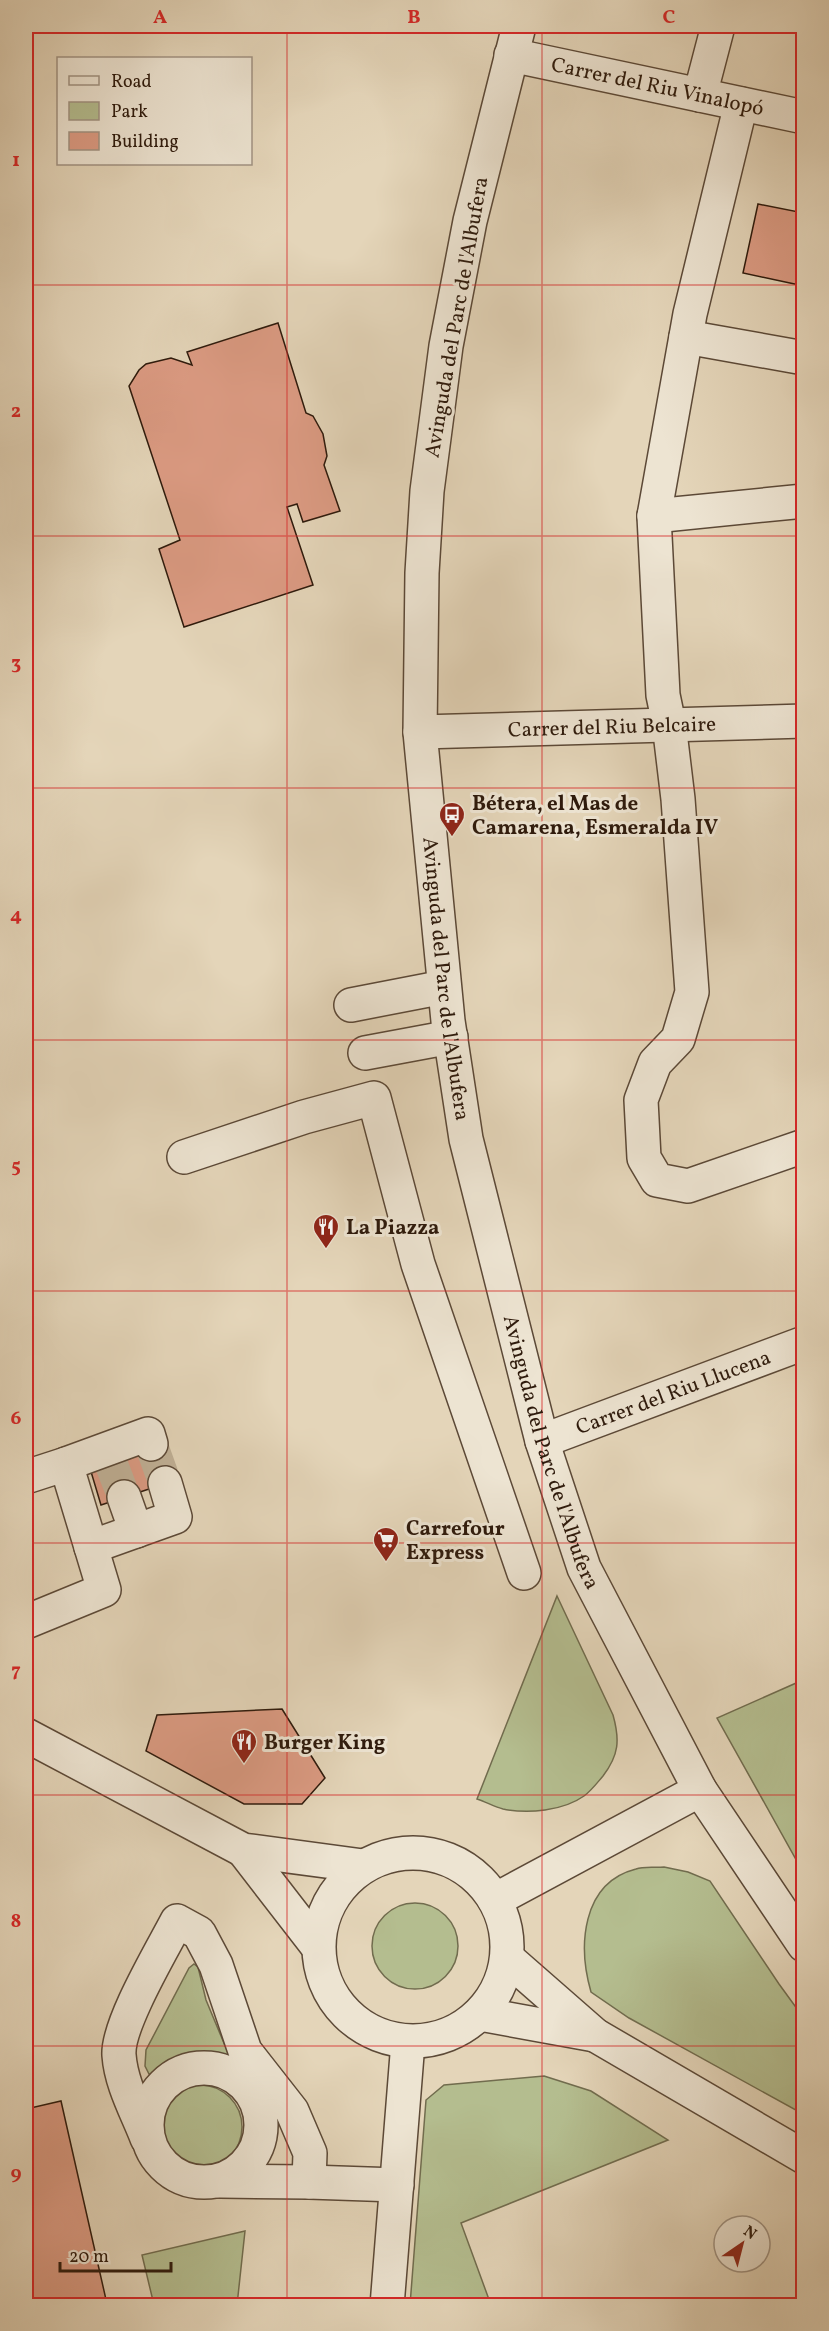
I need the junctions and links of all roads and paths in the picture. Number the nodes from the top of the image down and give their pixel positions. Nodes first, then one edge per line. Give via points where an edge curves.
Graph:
1 (497, 26) edge
2 (718, 26) edge
3 (515, 40) edge
4 (700, 95) junction
5 (499, 97) junction
6 (741, 104) junction
7 (804, 117) edge
8 (686, 337) junction
9 (804, 358) edge
10 (804, 501) edge
11 (654, 516) junction
12 (804, 721) edge
13 (669, 724) junction
14 (420, 732) junction
15 (444, 987) junction
16 (351, 1005) dead end
17 (451, 1037) junction
18 (365, 1053) dead end
19 (804, 1146) edge
20 (184, 1157) dead end
21 (804, 1342) edge
22 (542, 1441) junction
23 (151, 1444) dead end
24 (66, 1464) junction
25 (26, 1477) edge
26 (165, 1483) tunnel mouth
27 (124, 1497) tunnel mouth
28 (136, 1531) junction
29 (91, 1547) junction
30 (524, 1573) dead end
31 (26, 1622) edge
32 (26, 1735) edge
33 (700, 1790) junction
34 (243, 1850) junction
35 (363, 1866) junction
36 (495, 1900) junction
37 (804, 1945) edge
38 (318, 1947) junction
39 (507, 1958) junction
40 (480, 2014) junction
41 (595, 2035) junction
42 (408, 2042) junction
43 (147, 2138) junction
44 (804, 2157) edge
45 (219, 2181) junction
46 (309, 2182) junction
47 (397, 2185) junction
48 (387, 2306) edge

1 - 5 street
2 - 4 street
3 - 4 street, Carrer del Riu Vinalopó
3 - 5 street, Avinguda del Parc de l'Albufera
4 - 6 street, Carrer del Riu Vinalopó
5 - 14 street, Avinguda del Parc de l'Albufera via 468,232 436,416 422,573
6 - 7 street, Carrer del Riu Vinalopó
6 - 8 street
8 - 9 street
8 - 11 street
10 - 11 street
11 - 13 street via 663,696
12 - 13 street, Carrer del Riu Belcaire
13 - 14 street, Carrer del Riu Belcaire
13 - 19 street via 692,992 678,1039 655,1063 641,1100 644,1158 657,1180 688,1186
14 - 15 street, Avinguda del Parc de l'Albufera
15 - 16 street
15 - 17 street, Avinguda del Parc de l'Albufera
17 - 18 street
17 - 22 street, Avinguda del Parc de l'Albufera via 466,1140
20 - 30 street via 374,1098 418,1264
21 - 22 street, Carrer del Riu Llucena
22 - 33 street, Avinguda del Parc de l'Albufera via 584,1568
23 - 24 street via 148,1434 108,1454
24 - 25 street
24 - 29 street
26 - 28 street via 175,1517
27 - 28 street
28 - 29 street
29 - 31 street via 104,1590
32 - 34 street
33 - 36 street
33 - 37 street, Avinguda del Parc de l'Albufera
34 - 35 street
34 - 38 street
35 - 36 street via 391,1855 421,1852 451,1860 477,1877
35 - 38 street via 339,1887 323,1915
36 - 39 street via 506,1928
38 - 42 street via 322,1975 335,2001 354,2022 380,2036
39 - 40 street via 498,1988
39 - 41 street
40 - 41 street
40 - 42 street via 459,2030 434,2039
41 - 44 street
42 - 47 street
43 - 45 street via 166,2170 201,2183
43 - 45 street via 146,2119 151,2101 168,2080 194,2068 213,2068 231,2074 257,2102 262,2121 260,2141 237,2172
43 - 46 street via 126,2087 119,2054 129,2015 177,1921 199,1933 216,1965 245,2051 292,2111 310,2153
45 - 46 street
46 - 47 street
47 - 48 street

